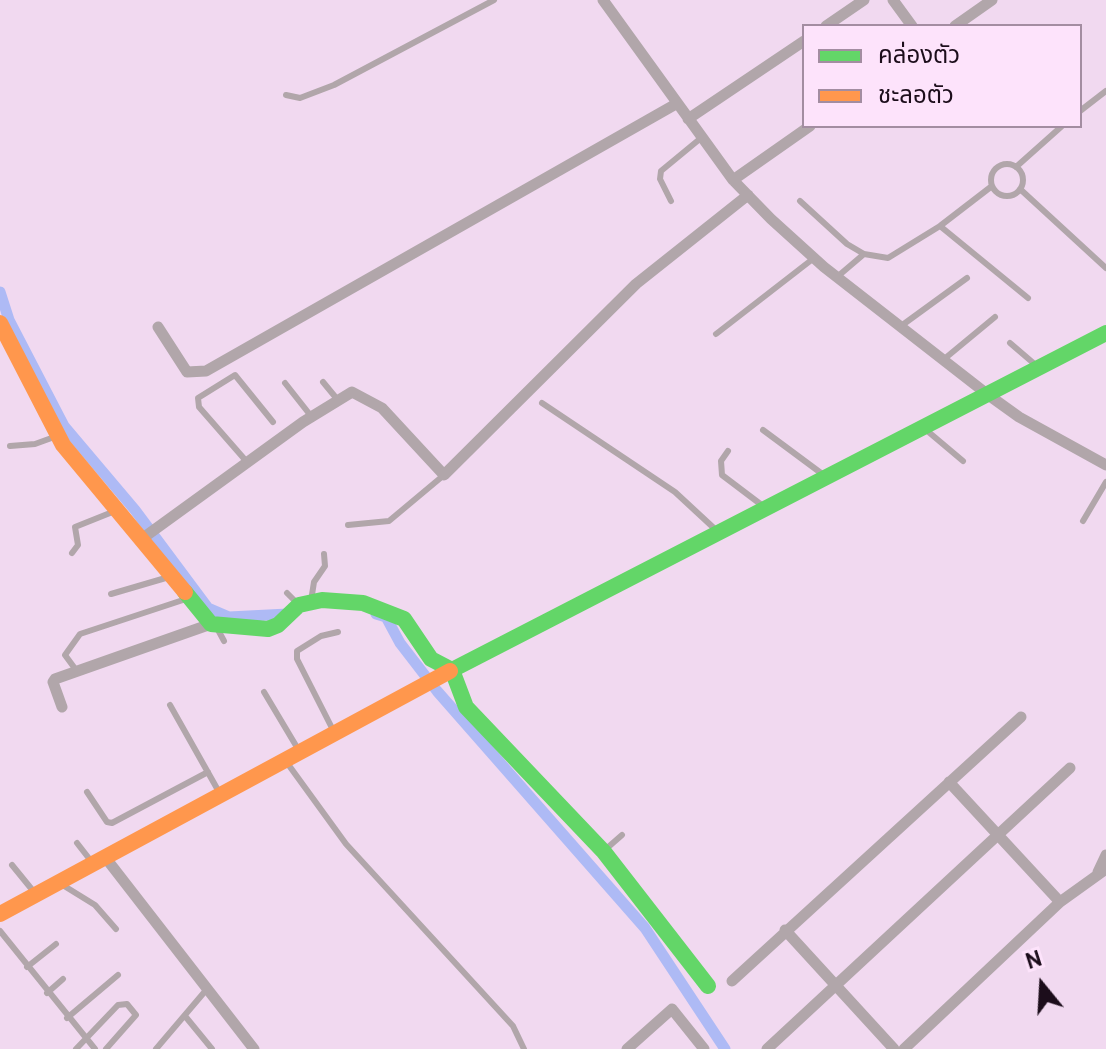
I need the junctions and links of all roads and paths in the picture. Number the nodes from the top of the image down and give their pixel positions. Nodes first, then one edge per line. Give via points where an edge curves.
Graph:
1 (494, 0) edge
2 (603, 0) edge
3 (864, 0) edge
4 (893, 0) edge
5 (992, 0) edge
6 (829, 24) edge
7 (911, 24) edge
8 (958, 24) edge
9 (802, 42) edge
10 (1106, 91) edge
11 (286, 95) dead end
12 (676, 104) junction
13 (1082, 109) edge
14 (688, 119) junction
15 (807, 128) edge
16 (1060, 128) edge
17 (702, 137) junction
18 (1016, 167) junction
19 (733, 180) junction
20 (992, 186) junction
21 (1020, 189) junction
22 (748, 195) junction
23 (671, 201) dead end
24 (800, 201) dead end
25 (940, 226) junction
26 (864, 254) junction
27 (814, 258) junction
28 (1106, 268) edge
29 (837, 277) junction
30 (967, 278) dead end
31 (1028, 298) dead end
32 (995, 317) dead end
33 (0, 323) edge
34 (901, 326) junction
35 (158, 327) dead end
36 (1106, 333) edge
37 (716, 334) dead end
38 (1010, 343) dead end
39 (943, 360) junction
40 (1039, 367) junction
41 (323, 382) dead end
42 (285, 383) dead end
43 (987, 394) junction
44 (337, 399) junction
45 (542, 403) dead end
46 (311, 416) junction
47 (273, 422) dead end
48 (923, 427) junction
49 (763, 430) dead end
50 (58, 436) junction
51 (10, 446) dead end
52 (728, 451) dead end
53 (963, 461) dead end
54 (247, 462) junction
55 (1106, 465) edge
56 (444, 475) junction
57 (825, 476) junction
58 (1106, 482) edge
59 (766, 509) junction
60 (119, 510) junction
61 (1083, 521) dead end
62 (348, 525) dead end
63 (149, 533) junction
64 (719, 533) junction
65 (72, 553) dead end
66 (324, 554) dead end
67 (173, 576) junction
68 (111, 594) dead end
69 (189, 598) junction
70 (295, 606) junction
71 (213, 624) junction
72 (338, 632) dead end
73 (224, 641) dead end
74 (78, 672) junction
75 (448, 673) junction
76 (264, 692) dead end
77 (170, 705) dead end
78 (62, 707) dead end
79 (1021, 717) dead end
80 (334, 734) junction
81 (293, 756) junction
82 (1070, 768) dead end
83 (208, 772) junction
84 (949, 782) junction
85 (87, 792) dead end
86 (221, 795) junction
87 (622, 835) dead end
88 (997, 836) junction
89 (77, 843) dead end
90 (604, 852) junction
91 (1106, 855) edge
92 (100, 860) junction
93 (12, 865) dead end
94 (1102, 870) edge
95 (60, 883) junction
96 (36, 895) junction
97 (1060, 902) junction
98 (0, 914) edge
99 (116, 929) dead end
100 (785, 930) junction
101 (0, 931) edge
102 (56, 944) dead end
103 (27, 967) junction
104 (118, 975) dead end
105 (63, 979) dead end
106 (732, 981) dead end
107 (708, 986) dead end
108 (835, 986) junction
109 (207, 989) junction
110 (47, 993) junction
111 (185, 1016) junction
112 (67, 1018) junction
113 (86, 1038) junction
114 (76, 1049) edge
115 (95, 1049) edge
116 (106, 1049) edge
117 (156, 1049) edge
118 (212, 1049) edge
119 (254, 1049) edge
120 (524, 1049) edge
121 (627, 1049) edge
122 (704, 1049) edge
123 (767, 1049) edge
124 (894, 1049) edge
125 (904, 1049) edge

1 - 11 lane via 312,95
2 - 12 street
3 - 6 street
4 - 7 street
5 - 8 street
9 - 14 street
10 - 13 lane
12 - 14 street
12 - 35 street via 206,371 187,372
14 - 17 street
15 - 19 street
16 - 18 lane
17 - 19 street
17 - 23 lane via 661,171
18 - 20 lane via 996,168
18 - 21 lane via 1022,176
19 - 22 street
20 - 21 lane via 1001,195
20 - 25 lane
21 - 28 lane
22 - 27 street
22 - 56 street via 636,284
24 - 26 lane
25 - 26 lane via 888,258
25 - 31 lane
26 - 29 lane
27 - 29 street
27 - 37 lane
29 - 34 street
30 - 34 lane
32 - 39 lane
33 - 50 street
34 - 39 street
36 - 40 street
38 - 40 lane
39 - 43 street
40 - 43 street
41 - 44 lane
42 - 46 lane
43 - 48 street
43 - 55 street
44 - 46 street
44 - 56 street via 352,392 382,408
45 - 64 lane via 675,492
46 - 54 street
47 - 54 lane via 235,375 198,398 199,407
48 - 53 lane
48 - 57 street
49 - 57 lane
50 - 51 lane
50 - 60 street
52 - 59 lane via 721,461 722,475
54 - 63 street
56 - 62 lane via 389,521
57 - 59 street
58 - 61 lane
59 - 64 street
60 - 63 street
60 - 65 lane via 75,527 78,545
63 - 67 street
64 - 75 street
66 - 70 lane via 325,566
67 - 68 lane
67 - 69 street
69 - 71 street
69 - 74 lane via 80,634 65,655
70 - 71 street via 268,629
70 - 75 street via 363,603 394,612
71 - 73 lane
71 - 74 street
72 - 80 lane via 297,651
74 - 78 street via 53,681
75 - 80 street
75 - 90 street via 466,707
76 - 81 lane
77 - 83 lane
79 - 84 street
80 - 81 street
81 - 86 street
81 - 120 lane via 346,844 513,1026
82 - 88 street
83 - 85 lane via 112,823
83 - 86 lane
84 - 88 street
84 - 100 street
86 - 92 street
87 - 90 lane
88 - 97 street
88 - 108 street
89 - 92 lane
90 - 107 street
91 - 94 street
92 - 95 street
92 - 109 street
93 - 96 lane
94 - 97 street
95 - 96 street
95 - 99 lane via 95,905
96 - 98 street
97 - 125 street
100 - 106 street
100 - 108 street
101 - 103 lane
102 - 103 lane
103 - 110 lane
104 - 112 lane
105 - 110 lane
108 - 123 street
108 - 124 street
109 - 111 lane
109 - 119 street
110 - 112 lane
111 - 117 lane
111 - 118 lane
112 - 113 lane
113 - 114 lane
113 - 115 lane
113 - 116 lane via 118,1005 127,1004 134,1010 133,1020
121 - 122 street via 672,1009

